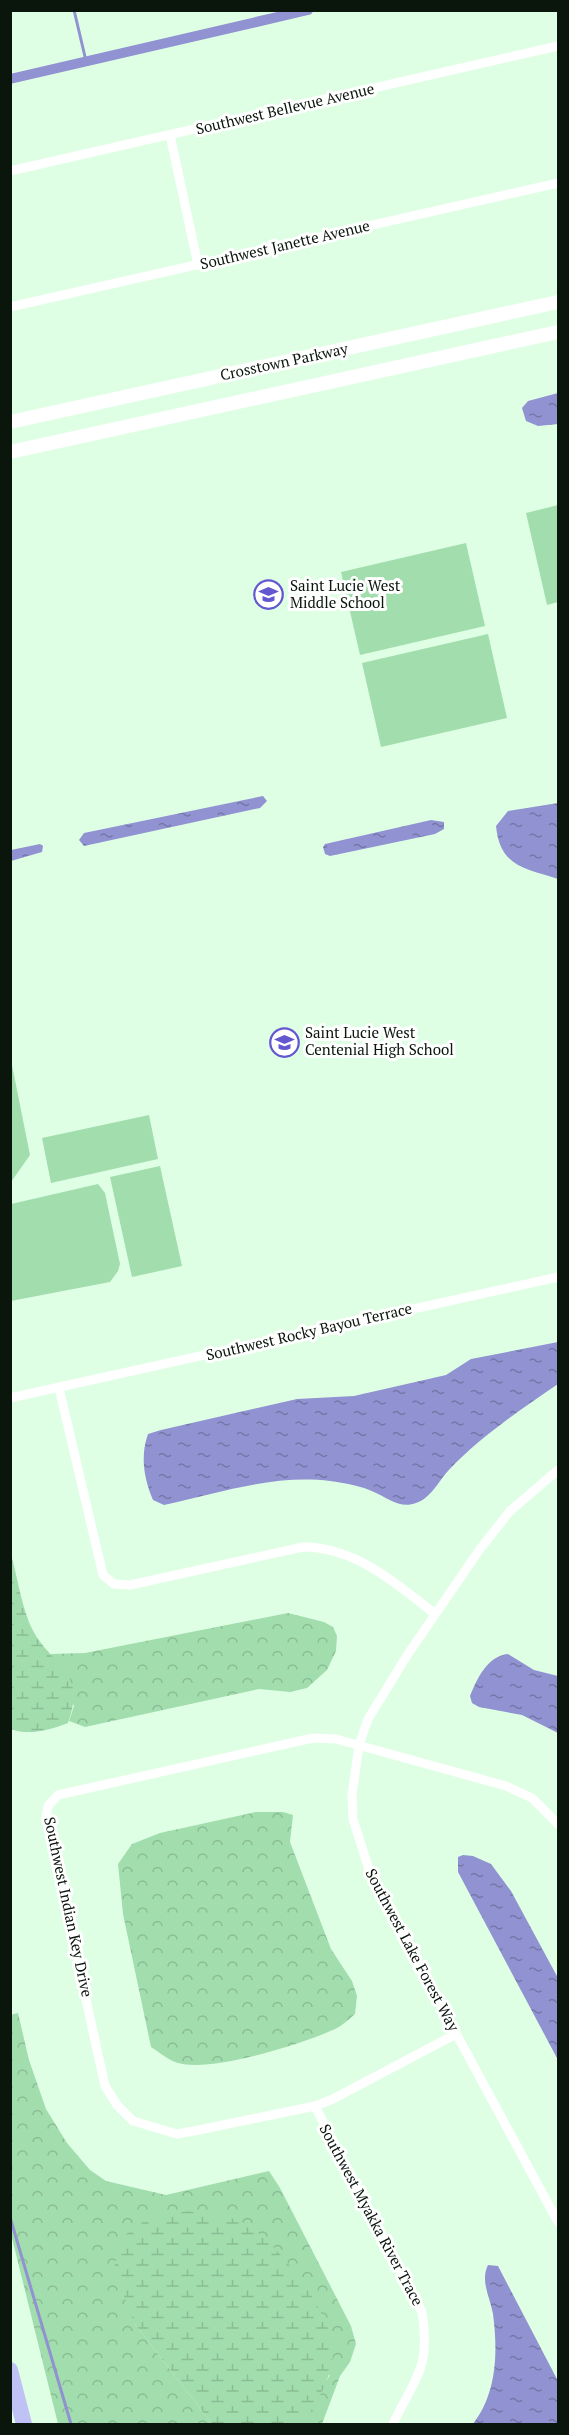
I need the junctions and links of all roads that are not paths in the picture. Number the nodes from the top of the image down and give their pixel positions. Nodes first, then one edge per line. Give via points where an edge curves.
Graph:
1 (558, 46) edge
2 (170, 135) junction
3 (10, 171) edge
4 (558, 183) edge
5 (198, 265) junction
6 (558, 302) edge
7 (10, 307) edge
8 (558, 332) edge
9 (10, 422) edge
10 (10, 452) edge
11 (558, 1276) edge
12 (59, 1388) junction
13 (10, 1398) edge
14 (558, 1470) edge
15 (435, 1614) junction
16 (358, 1745) junction
17 (558, 1824) edge
18 (456, 2034) junction
19 (315, 2106) junction
20 (558, 2222) edge
21 (10, 2370) edge
22 (24, 2424) edge
23 (393, 2424) edge

1 - 2 street, Southwest Bellevue Avenue
2 - 3 street, Southwest Bellevue Avenue
2 - 5 street
4 - 5 street, Southwest Janette Avenue
5 - 7 street, Southwest Janette Avenue
6 - 9 main road, Crosstown Parkway
8 - 10 main road, Crosstown Parkway
11 - 12 street, Southwest Rocky Bayou Terrace
12 - 13 street, Southwest Rocky Bayou Terrace
12 - 15 street via 102,1575 114,1584 130,1585 303,1547 324,1547 385,1575
14 - 15 street, Southwest Lake Forest Way via 510,1511
15 - 16 street, Southwest Lake Forest Way via 368,1719
16 - 17 street, Southwest Indian Key Drive via 506,1786 532,1798
16 - 18 street, Southwest Lake Forest Way via 352,1795 360,1845 371,1875
16 - 19 street, Southwest Indian Key Drive via 336,1739 292,1741 58,1795 48,1806 46,1817 105,2086 117,2105 133,2121 177,2134
18 - 19 street, Southwest Indian Key Drive via 360,2087
18 - 20 street, Southwest Lake Forest Way
19 - 23 street, Southwest Myakka River Trace via 422,2312 426,2335 422,2372
21 - 22 highway

